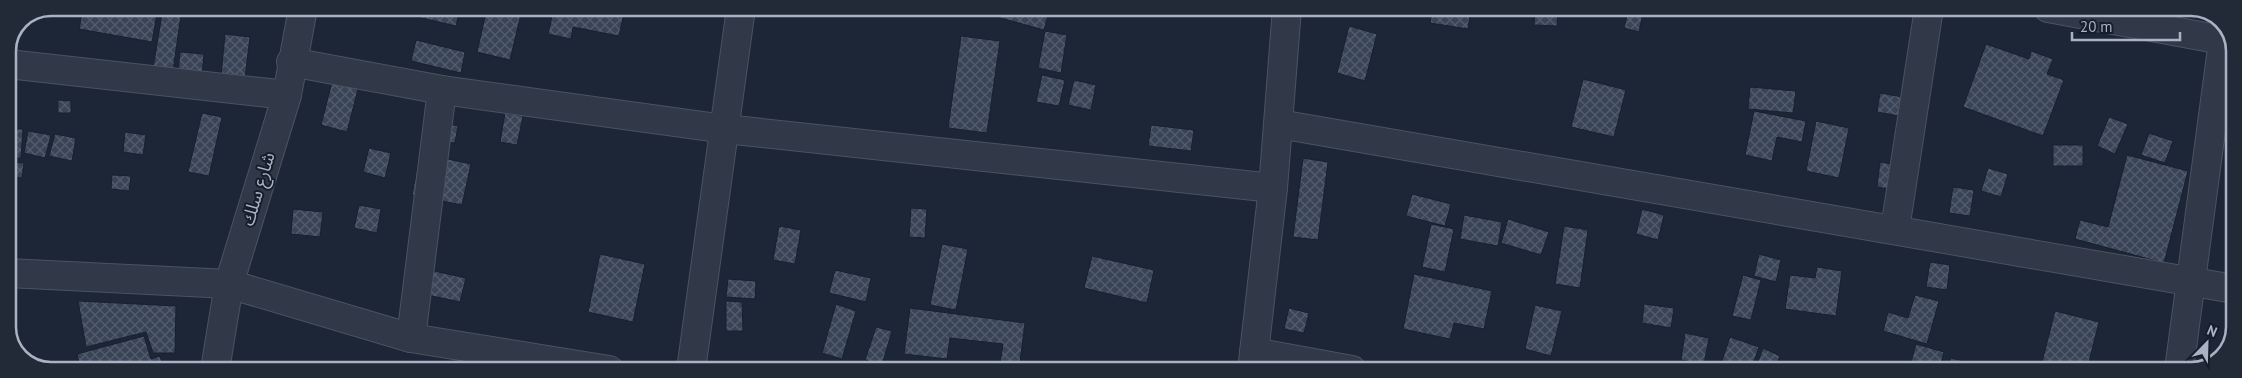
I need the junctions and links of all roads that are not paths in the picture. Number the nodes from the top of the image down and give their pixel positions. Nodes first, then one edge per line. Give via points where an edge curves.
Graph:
1 (301, 16) edge
2 (741, 16) edge
3 (1286, 17) edge
4 (1928, 17) edge
5 (2105, 17) edge
6 (2222, 35) edge
7 (2226, 46) edge
8 (291, 62) junction
9 (16, 65) edge
10 (442, 90) junction
11 (286, 95) junction
12 (1278, 124) junction
13 (725, 129) junction
14 (1273, 188) junction
15 (1895, 229) junction
16 (16, 273) edge
17 (2190, 281) junction
18 (230, 284) junction
19 (2225, 287) edge
20 (411, 338) junction
21 (217, 361) edge
22 (555, 361) edge
23 (692, 361) edge
24 (1253, 361) edge
25 (2180, 362) edge

1 - 8 street, شارع سلك
2 - 13 street
3 - 12 street
4 - 15 street
5 - 6 street
7 - 17 street
8 - 10 street
8 - 11 street, شارع سلك
9 - 11 street
10 - 13 street
10 - 20 street
11 - 18 street, شارع سلك
12 - 14 street
12 - 15 street
13 - 14 street
13 - 23 street
14 - 24 street
15 - 17 street
16 - 18 street
17 - 19 street
17 - 25 street
18 - 20 street
18 - 21 street, شارع سلك
20 - 22 street

